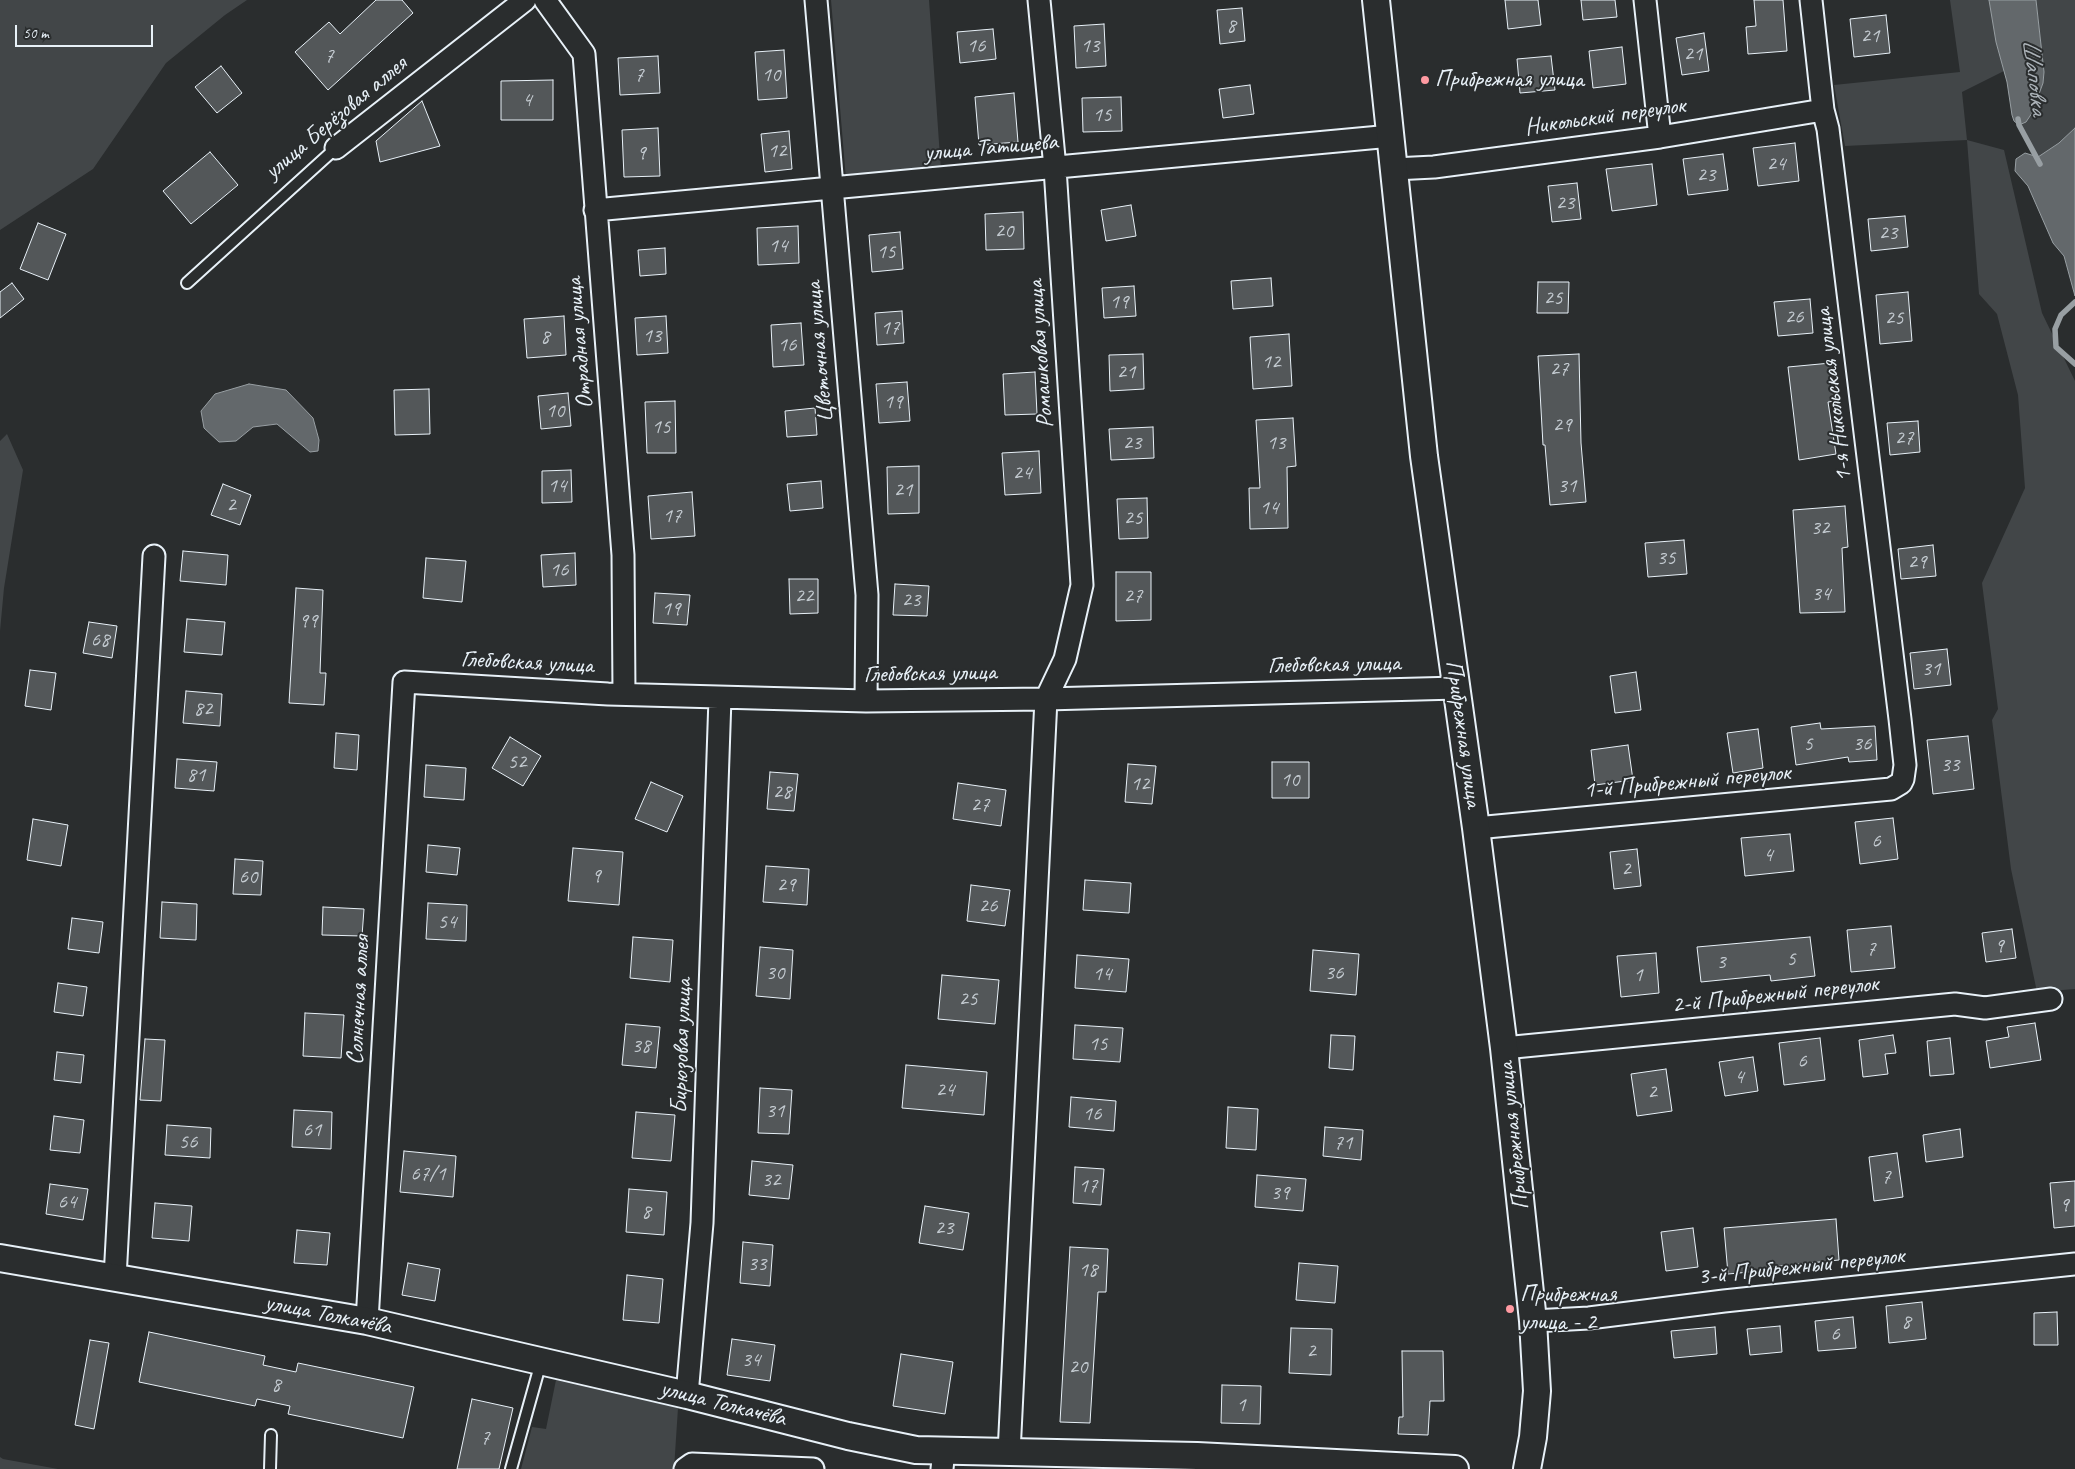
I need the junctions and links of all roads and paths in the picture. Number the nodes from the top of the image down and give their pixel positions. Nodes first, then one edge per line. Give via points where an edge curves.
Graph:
1 (525, 0) edge
2 (545, 0) edge
3 (816, 0) edge
4 (1039, 0) edge
5 (1376, 0) edge
6 (1645, 0) edge
7 (1811, 0) edge
8 (1823, 110) junction
9 (1391, 136) junction
10 (1660, 137) junction
11 (336, 148) joint
12 (1055, 168) junction
13 (1394, 169) junction
14 (833, 188) junction
15 (595, 210) junction
16 (187, 283) dead end
17 (154, 556) dead end
18 (404, 682) joint
19 (1457, 688) junction
20 (624, 694) junction
21 (720, 698) junction
22 (1046, 699) junction
23 (866, 701) junction
24 (1901, 783) joint
25 (1476, 828) junction
26 (2050, 999) dead end
27 (1504, 1048) junction
28 (0, 1258) edge
29 (2075, 1264) edge
30 (115, 1278) junction
31 (366, 1321) junction
32 (1533, 1321) junction
33 (541, 1361) junction
34 (687, 1395) junction
35 (272, 1435) dead end
36 (1009, 1453) junction
37 (943, 1459) edge
38 (270, 1469) edge
39 (511, 1469) edge
40 (685, 1469) edge
41 (813, 1469) edge
42 (1455, 1469) edge
43 (1527, 1469) edge

1 - 11 street, улица Берёзовая аллея
2 - 15 street, Отрадная улица via 584,54
3 - 14 street, Цветочная улица
4 - 12 street, Ромашковая улица
5 - 9 street, Прибрежная улица
6 - 10 street
7 - 8 street, 1-я Никольская улица
8 - 10 street, Никольский переулок
8 - 24 street, 1-я Никольская улица via 1904,756 1905,773
9 - 12 street, улица Татищева
9 - 13 street, Прибрежная улица
10 - 13 street, Никольский переулок
11 - 16 lane, улица Берёзовая аллея
12 - 14 street, улица Татищева
12 - 22 street, Ромашковая улица via 1082,585 1065,660
13 - 19 street, Прибрежная улица via 1424,456
14 - 15 street, улица Татищева
14 - 23 street, Цветочная улица via 867,596
15 - 20 street, Отрадная улица via 623,555
17 - 30 street
18 - 20 street, Глебовская улица
18 - 31 street, Солнечная аллея
19 - 22 street, Глебовская улица
19 - 25 street, Прибрежная улица
20 - 21 street, Глебовская улица
21 - 23 street, Глебовская улица
21 - 34 street, Бирюзовая улица via 702,1223
22 - 23 street, Глебовская улица
22 - 36 street
24 - 25 street, 1-й Прибрежный переулок via 1891,788
25 - 27 street, Прибрежная улица
26 - 27 street, 2-й Прибрежный переулок via 1985,1008 1955,1004
27 - 32 street, Прибрежная улица
28 - 30 street, улица Толкачёва
29 - 32 street, 3-й Прибрежный переулок via 1589,1318
30 - 31 street, улица Толкачёва
31 - 33 street, улица Толкачёва
32 - 43 street, Прибрежная улица via 1537,1391
33 - 34 street, улица Толкачёва
33 - 39 lane
34 - 37 street, улица Толкачёва
35 - 38 lane
36 - 37 street, улица Толкачёва
36 - 42 street, улица Толкачёва via 1196,1456
40 - 41 street via 692,1464

